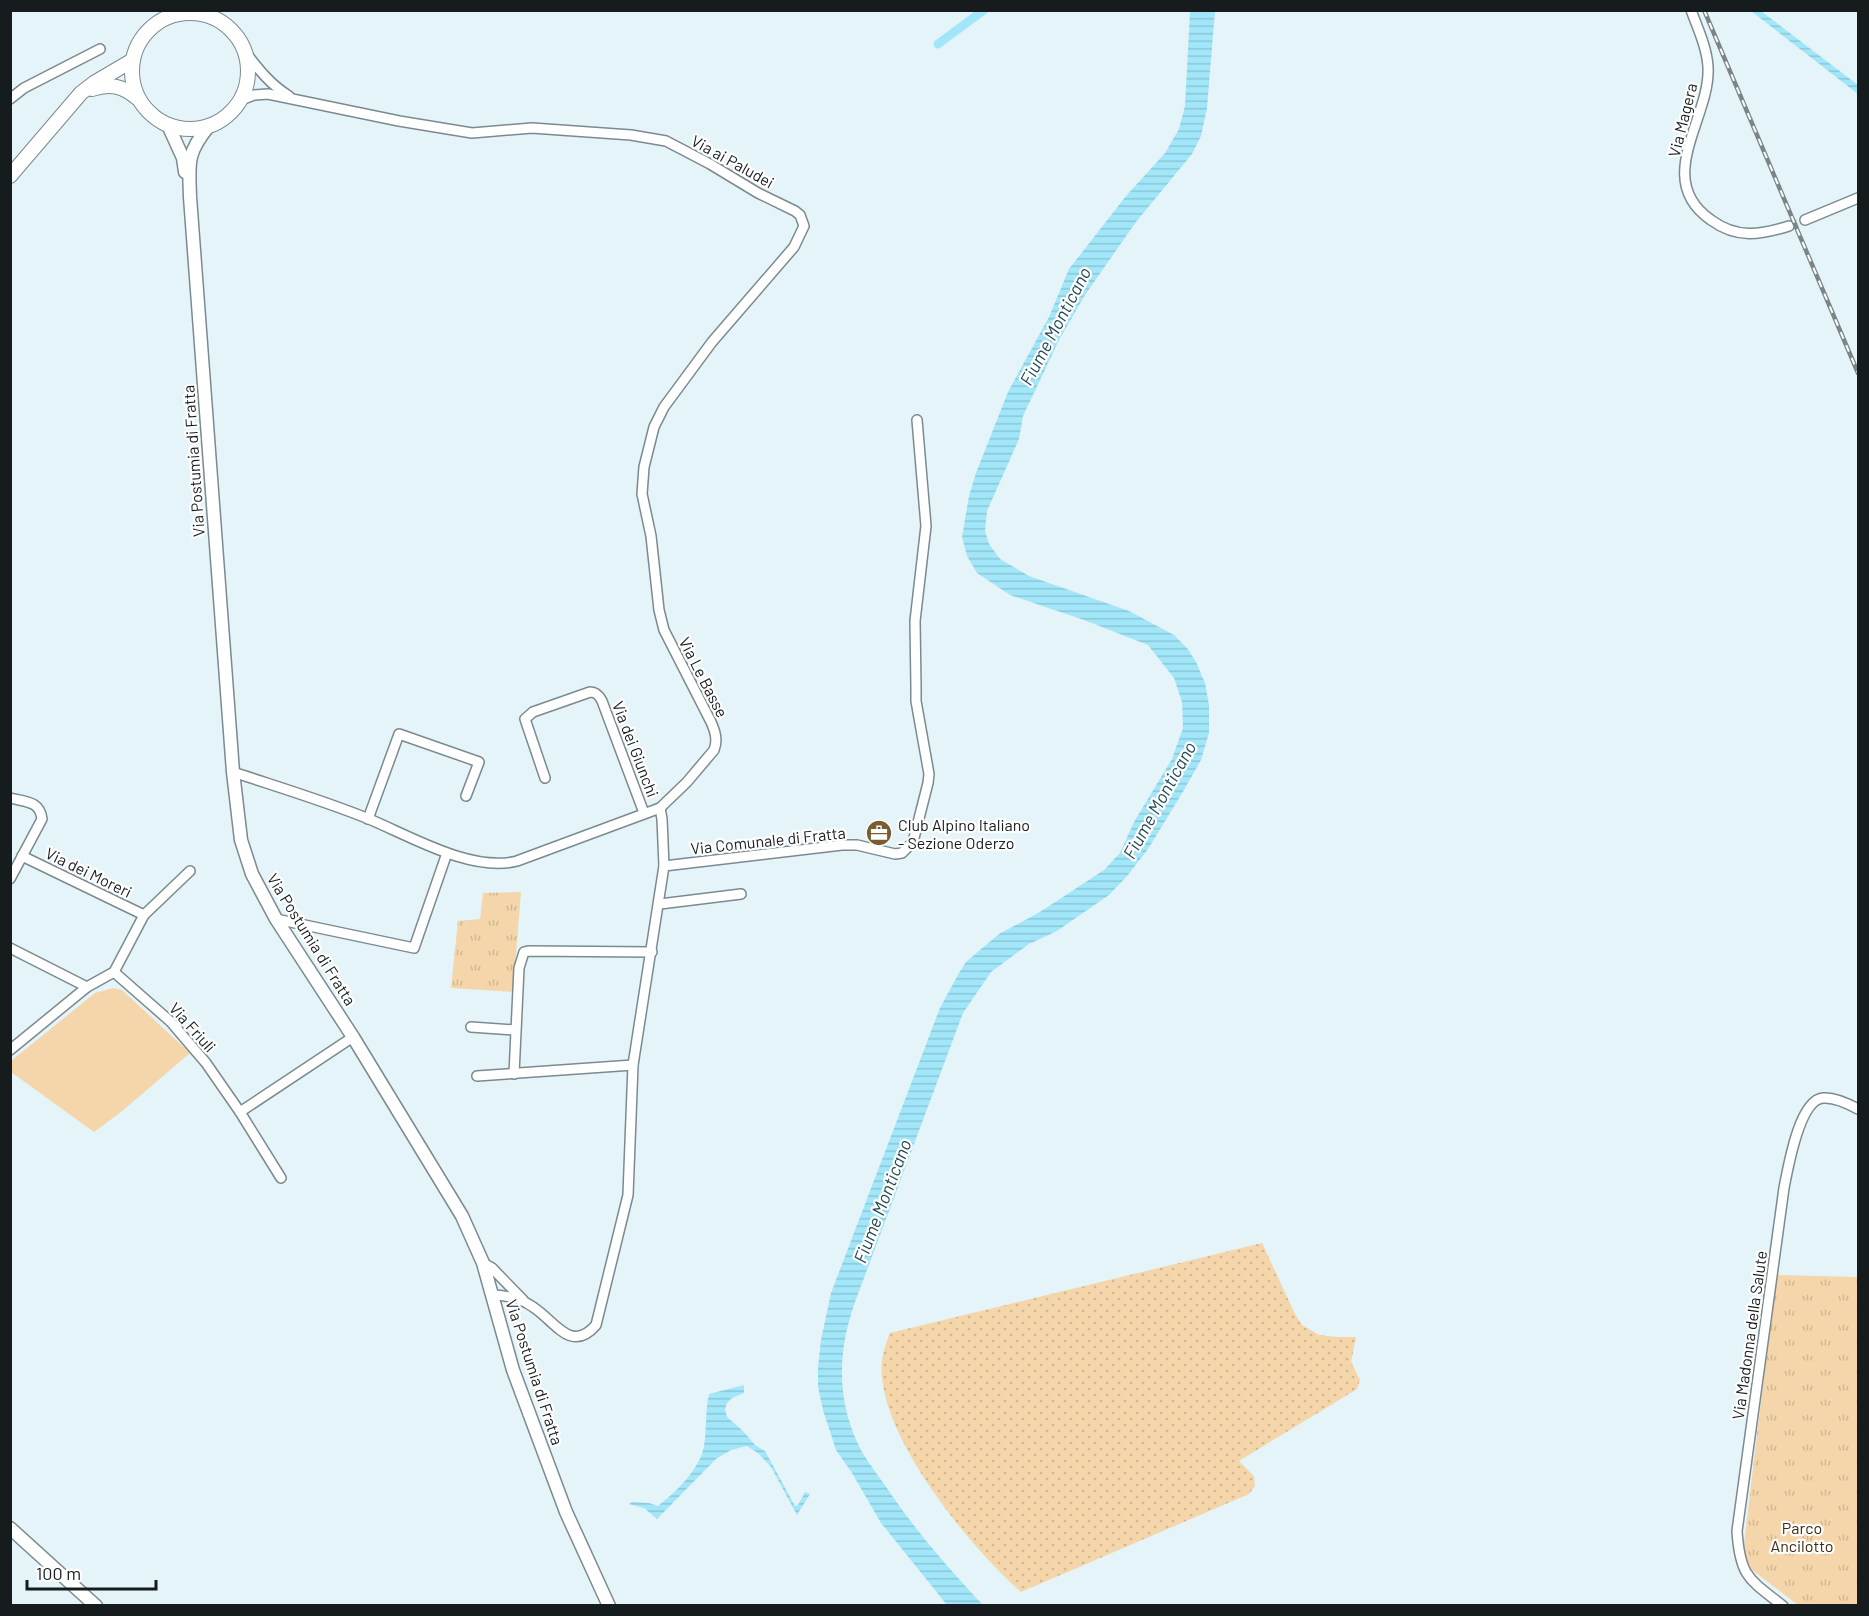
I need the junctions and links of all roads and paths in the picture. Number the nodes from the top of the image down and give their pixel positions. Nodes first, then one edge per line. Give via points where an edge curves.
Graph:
1 (1691, 10) edge
2 (203, 12) edge
3 (165, 14) edge
4 (100, 49) dead end
5 (246, 53) junction
6 (133, 60) junction
7 (81, 93) junction
8 (10, 99) edge
9 (293, 99) junction
10 (139, 100) junction
11 (241, 100) junction
12 (168, 125) junction
13 (208, 127) junction
14 (10, 176) edge
15 (190, 197) junction
16 (1858, 198) edge
17 (1806, 220) tunnel mouth
18 (1789, 226) tunnel mouth
19 (917, 420) dead end
20 (656, 574) joint
21 (233, 772) junction
22 (545, 778) dead end
23 (466, 796) dead end
24 (10, 798) edge
25 (660, 808) junction
26 (644, 813) junction
27 (368, 819) junction
28 (447, 853) junction
29 (22, 856) junction
30 (664, 866) junction
31 (190, 871) dead end
32 (10, 879) edge
33 (741, 894) dead end
34 (660, 904) junction
35 (144, 915) junction
36 (276, 919) junction
37 (10, 948) edge
38 (652, 952) junction
39 (114, 972) junction
40 (87, 987) junction
41 (471, 1028) dead end
42 (515, 1030) junction
43 (353, 1037) junction
44 (11, 1050) edge
45 (633, 1065) junction
46 (514, 1074) junction
47 (477, 1076) dead end
48 (1858, 1109) edge
49 (240, 1112) junction
50 (281, 1178) dead end
51 (483, 1263) junction
52 (492, 1295) junction
53 (525, 1302) junction
54 (10, 1528) edge
55 (96, 1605) edge
56 (609, 1605) edge
57 (1783, 1605) edge

1 - 18 street, Via Magera via 1708,67 1707,85 1684,164 1690,195 1705,216 1735,233 1768,233
2 - 3 main road
2 - 5 main road via 223,22
3 - 6 main road via 139,43
4 - 8 street
5 - 9 street via 275,88
5 - 11 main road via 249,69
6 - 7 main road
6 - 10 main road via 132,74
7 - 10 main road via 106,85 118,86
7 - 14 main road
9 - 11 street, Via ai Paludei via 254,94
9 - 20 street, Via ai Paludei via 472,133 532,128 666,141 801,215 804,226 794,247 712,342 664,407 654,427 642,494
10 - 12 main road via 156,119
11 - 13 main road via 233,112
12 - 13 main road via 195,130
12 - 15 main road, Via Postumia di Fratta via 183,158
13 - 15 main road, Via Postumia di Fratta via 195,144 189,162
15 - 21 main road, Via Postumia di Fratta
16 - 17 street
19 - 30 street, Via Comunale di Fratta via 926,526 915,621 915,687 928,783 913,842 902,853 895,854 842,844
20 - 25 street, Via Le Basse via 664,630 716,733 714,750
21 - 27 street, Via Le Basse
21 - 36 main road, Via Postumia di Fratta via 241,840 252,874
22 - 26 street, Via dei Giunchi via 525,719 527,715 594,692 602,701
23 - 27 street via 479,762 399,734
24 - 29 street, Via dei Moreri via 37,806 41,811 42,819
25 - 26 street, Via Le Basse
25 - 30 street
26 - 28 street, Via Le Basse via 508,864
27 - 28 street, Via Le Basse
28 - 36 street via 414,948
29 - 32 street, Via dei Moreri
29 - 35 street, Via dei Moreri
30 - 34 street
31 - 35 street
33 - 34 street
34 - 38 street
35 - 39 street
36 - 43 main road, Via Postumia di Fratta
37 - 40 street
38 - 42 street via 524,952 519,968
38 - 45 street
39 - 40 street
39 - 49 street, Via Friuli via 171,1022
40 - 44 street
41 - 42 street
42 - 46 street
43 - 49 street
43 - 51 main road, Via Postumia di Fratta via 462,1216
45 - 46 street
45 - 53 street via 628,1196 596,1325 590,1332 573,1338
46 - 47 street
48 - 57 street, Via Madonna della Salute via 1823,1098 1814,1101 1806,1110 1793,1146 1784,1188 1737,1531 1739,1558 1750,1580
49 - 50 street, Via Friuli
51 - 52 main road, Via Postumia di Fratta
51 - 53 street
52 - 53 street
52 - 56 main road, Via Postumia di Fratta via 513,1370 566,1512
54 - 55 main road

